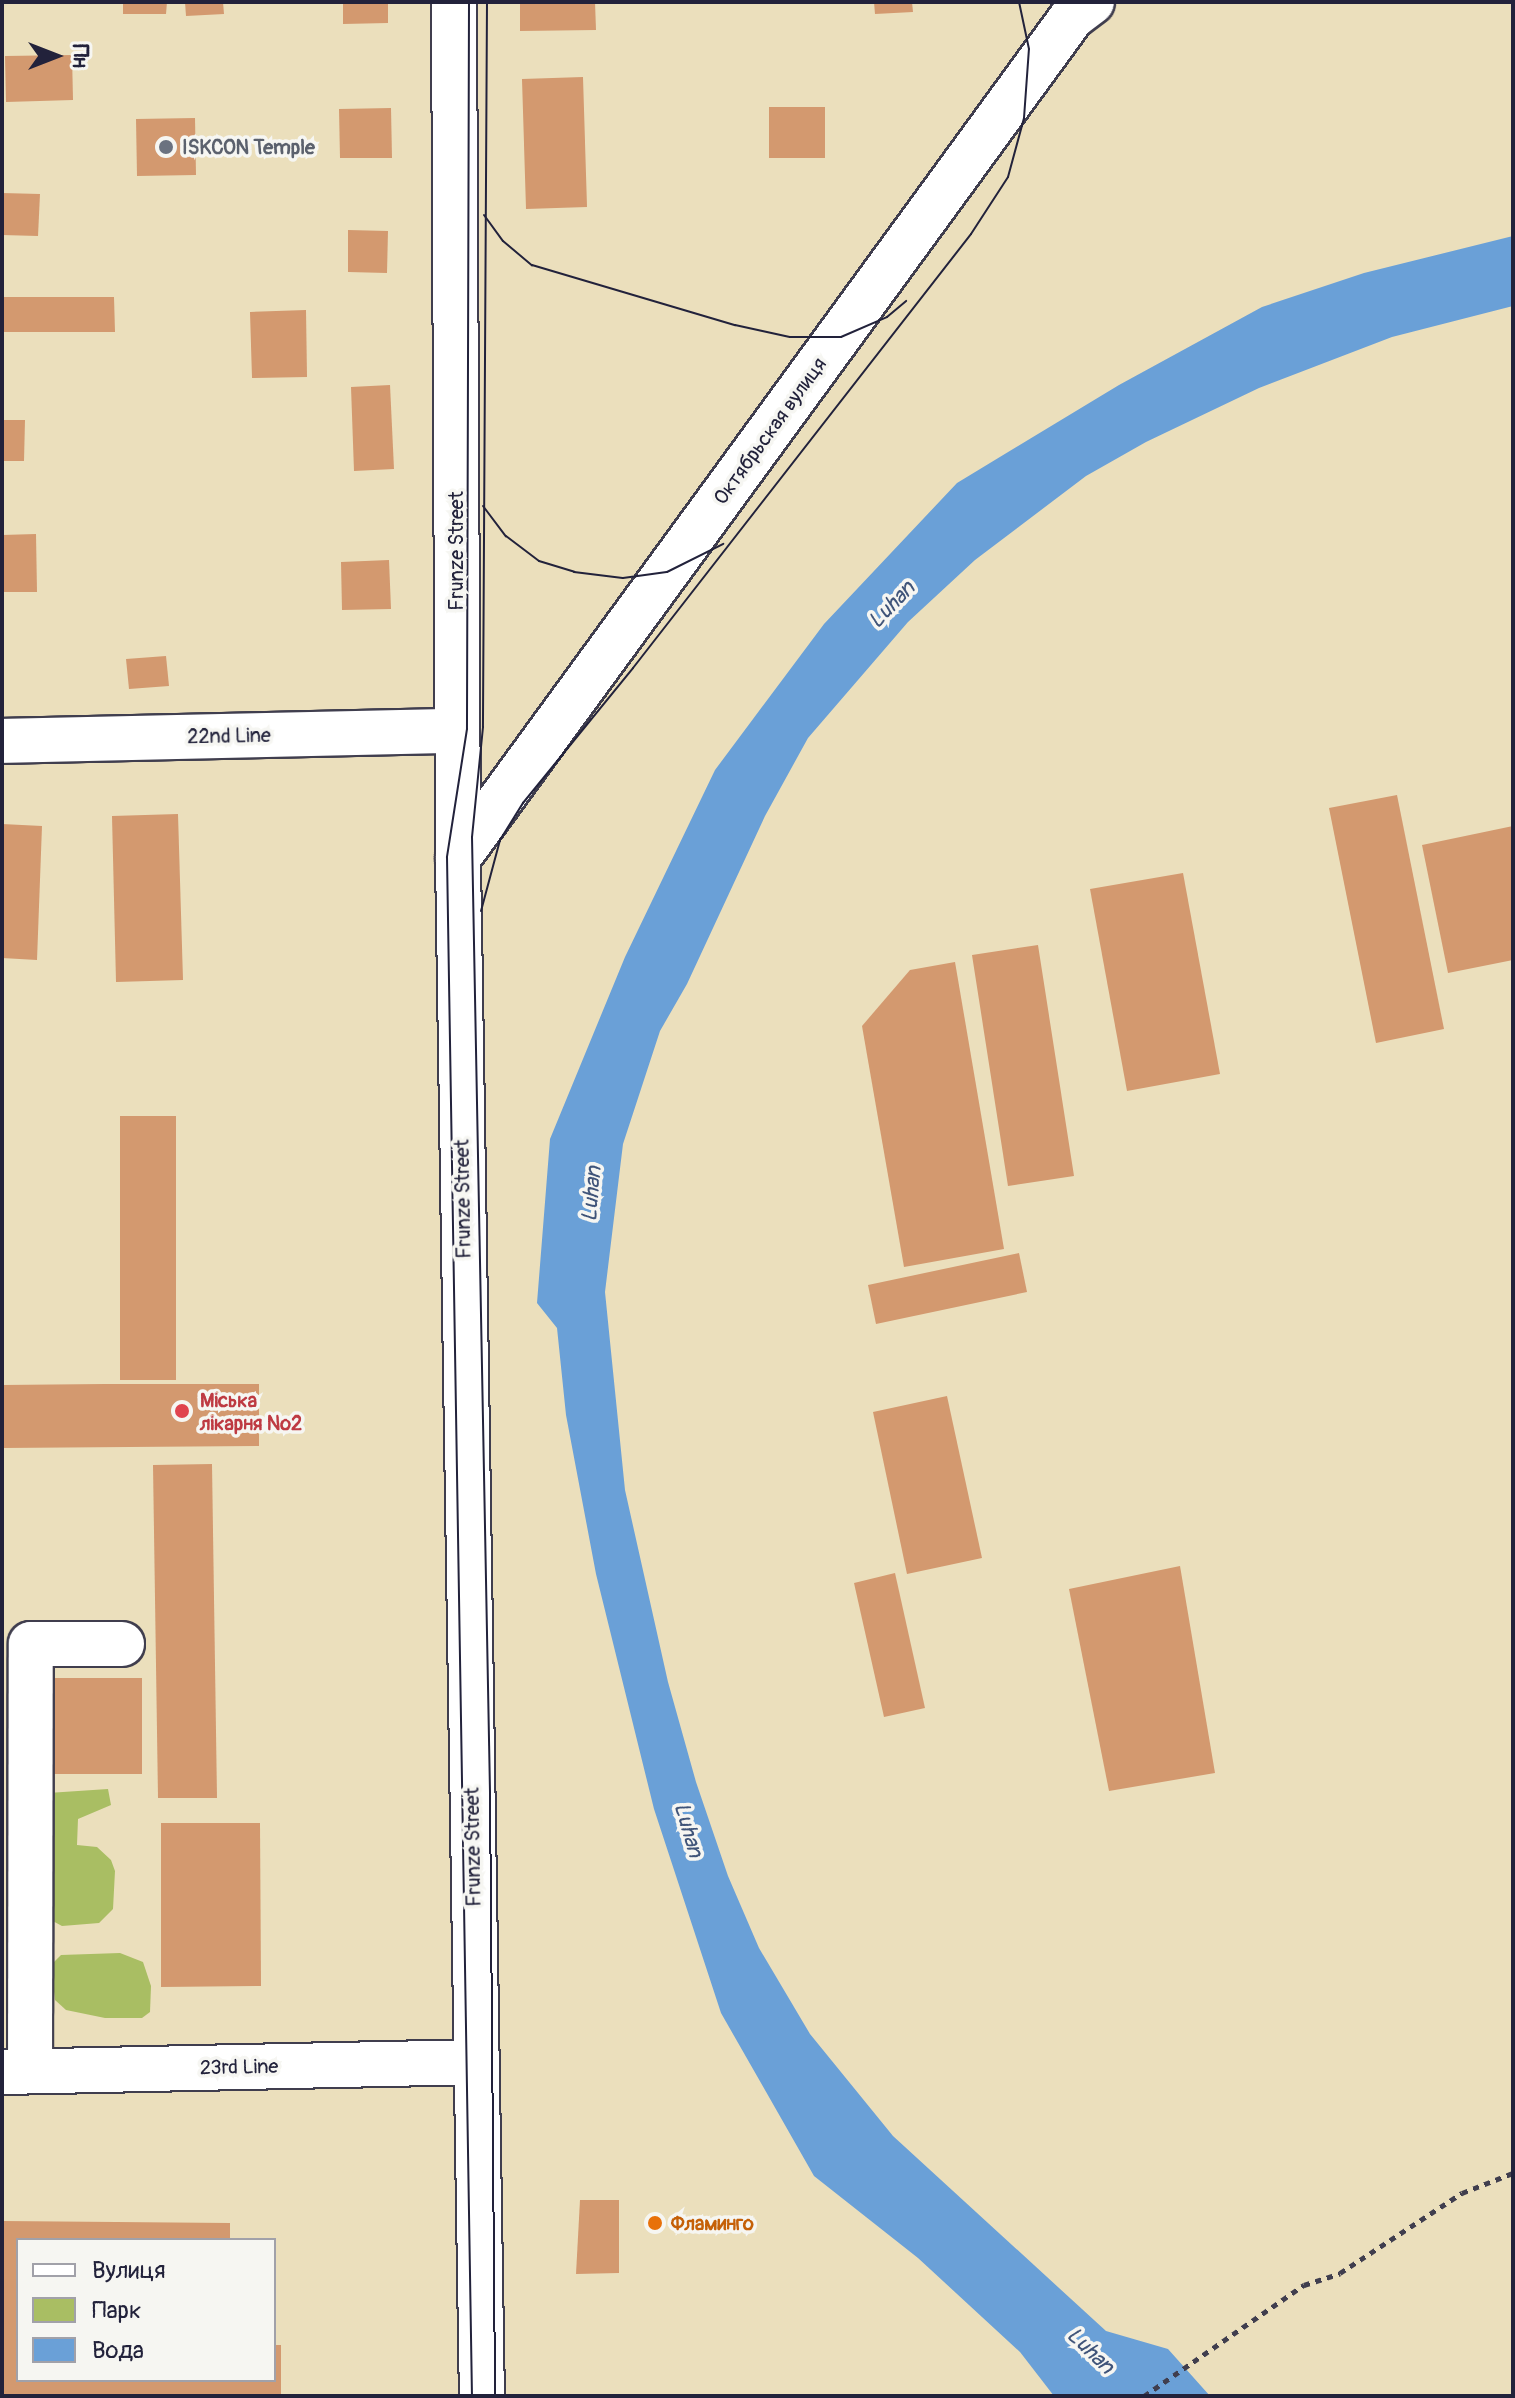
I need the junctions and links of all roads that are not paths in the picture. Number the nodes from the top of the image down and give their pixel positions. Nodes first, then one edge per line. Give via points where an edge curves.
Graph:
1 (454, 2) edge
2 (1077, 7) edge
3 (457, 731) junction
4 (2, 741) edge
5 (458, 858) junction
6 (122, 1644) dead end
7 (476, 2062) junction
8 (16, 2071) edge
9 (482, 2396) edge

1 - 3 street, Frunze Street
2 - 5 street, Октябрьская вулиця
3 - 4 street, 22nd Line
3 - 5 street, Frunze Street
5 - 7 street, Frunze Street
6 - 8 street via 31,1644
7 - 8 street, 23rd Line
7 - 9 street, Frunze Street

